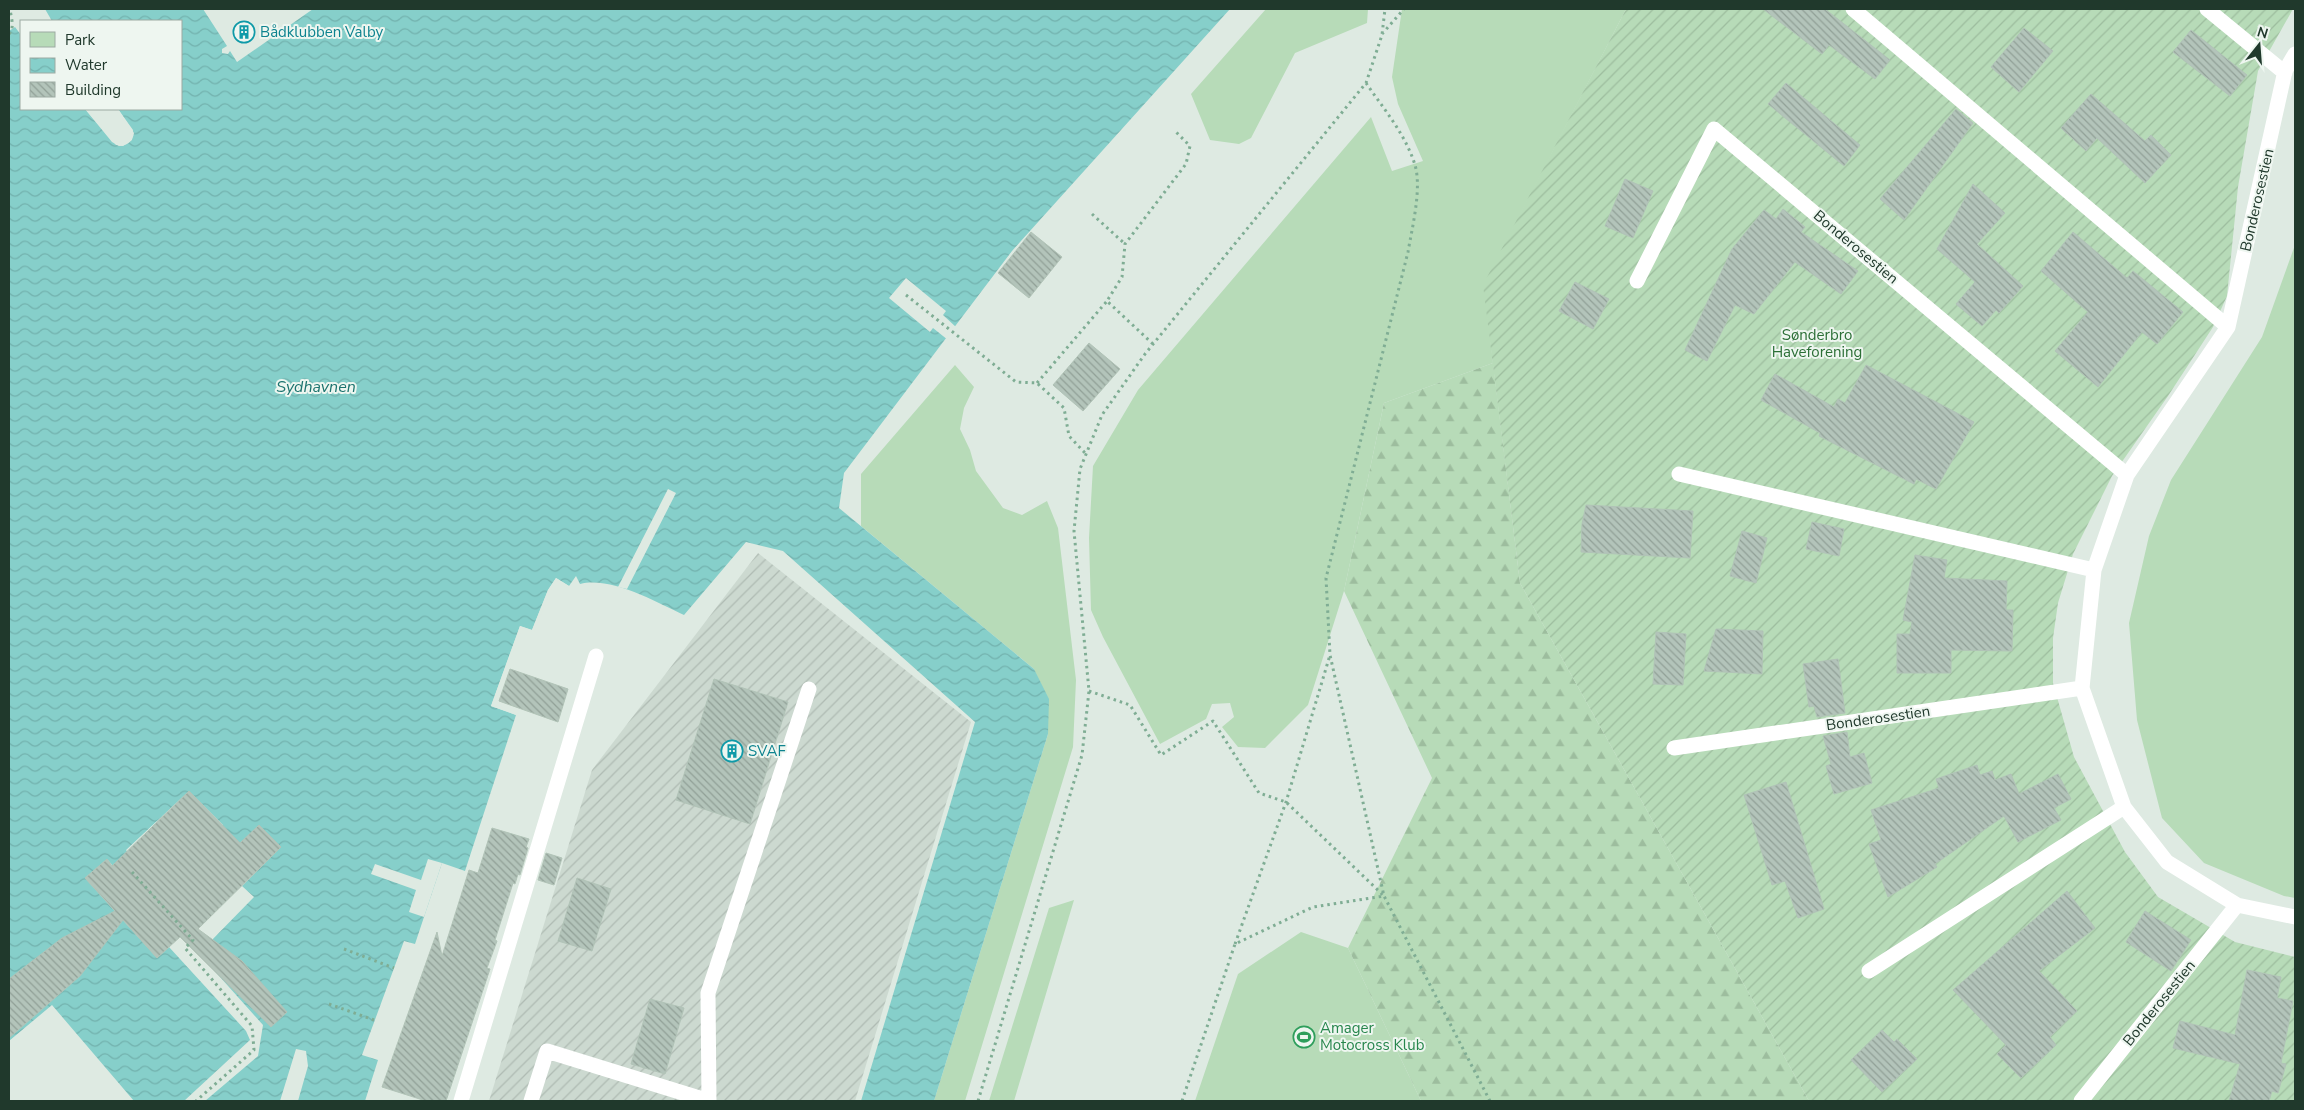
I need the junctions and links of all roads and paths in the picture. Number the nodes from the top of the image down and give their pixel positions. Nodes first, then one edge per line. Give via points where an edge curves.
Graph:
1 (10, 9) edge
2 (1385, 9) edge
3 (1404, 9) edge
4 (1853, 9) edge
5 (2207, 9) edge
6 (9, 34) edge
7 (1382, 35) junction
8 (2295, 54) edge
9 (2285, 73) junction
10 (1366, 83) junction
11 (1174, 130) dead end
12 (1092, 214) dead end
13 (1125, 244) junction
14 (1637, 280) dead end
15 (906, 295) dead end
16 (1107, 302) junction
17 (2228, 327) junction
18 (1153, 344) junction
19 (1037, 383) junction
20 (1086, 454) junction
21 (1679, 474) dead end
22 (2128, 475) junction
23 (2094, 570) junction
24 (1330, 655) junction
25 (596, 656) dead end
26 (2082, 688) junction
27 (809, 689) dead end
28 (1089, 691) junction
29 (1674, 748) dead end
30 (1286, 802) junction
31 (2124, 807) junction
32 (132, 872) dead end
33 (1384, 896) junction
34 (2237, 905) junction
35 (2295, 917) edge
36 (1235, 944) junction
37 (344, 949) dead end
38 (394, 968) dead end
39 (1869, 971) dead end
40 (329, 1004) dead end
41 (374, 1020) dead end
42 (196, 1101) edge
43 (461, 1101) edge
44 (531, 1101) edge
45 (709, 1101) edge
46 (978, 1101) edge
47 (1182, 1101) edge
48 (1490, 1101) edge
49 (2081, 1101) edge

1 - 6 path via 12,25
2 - 7 path
3 - 7 path
4 - 17 lane
5 - 9 lane
7 - 10 path
8 - 9 lane, Bonderosestien
9 - 17 lane, Bonderosestien
10 - 18 path
10 - 24 path via 1401,135 1415,166 1417,205 1326,578
11 - 13 path via 1190,146 1186,164
12 - 13 path
13 - 16 path via 1122,277
14 - 22 lane, Bonderosestien via 1714,128
15 - 19 path via 1016,382
16 - 18 path
16 - 19 path
17 - 22 lane, Bonderosestien
18 - 20 path via 1102,415
19 - 20 path via 1064,408 1069,436
20 - 28 path via 1080,469 1074,531
21 - 23 lane
22 - 23 lane, Bonderosestien
23 - 26 lane, Bonderosestien
24 - 30 path
24 - 33 path
25 - 43 lane
26 - 29 lane, Bonderosestien
26 - 31 lane, Bonderosestien
27 - 45 lane via 708,993
28 - 30 path via 1130,705 1161,755 1213,721 1259,793
28 - 46 path via 1082,755
30 - 33 path
30 - 36 path
31 - 34 lane, Bonderosestien via 2167,862
31 - 39 lane
32 - 42 path via 193,940 185,948 252,1026 254,1050
33 - 36 path via 1313,907
33 - 48 path
34 - 35 lane, Bonderosestien
34 - 49 lane, Bonderosestien
36 - 47 path
37 - 38 path
40 - 41 path
44 - 45 lane via 547,1051

